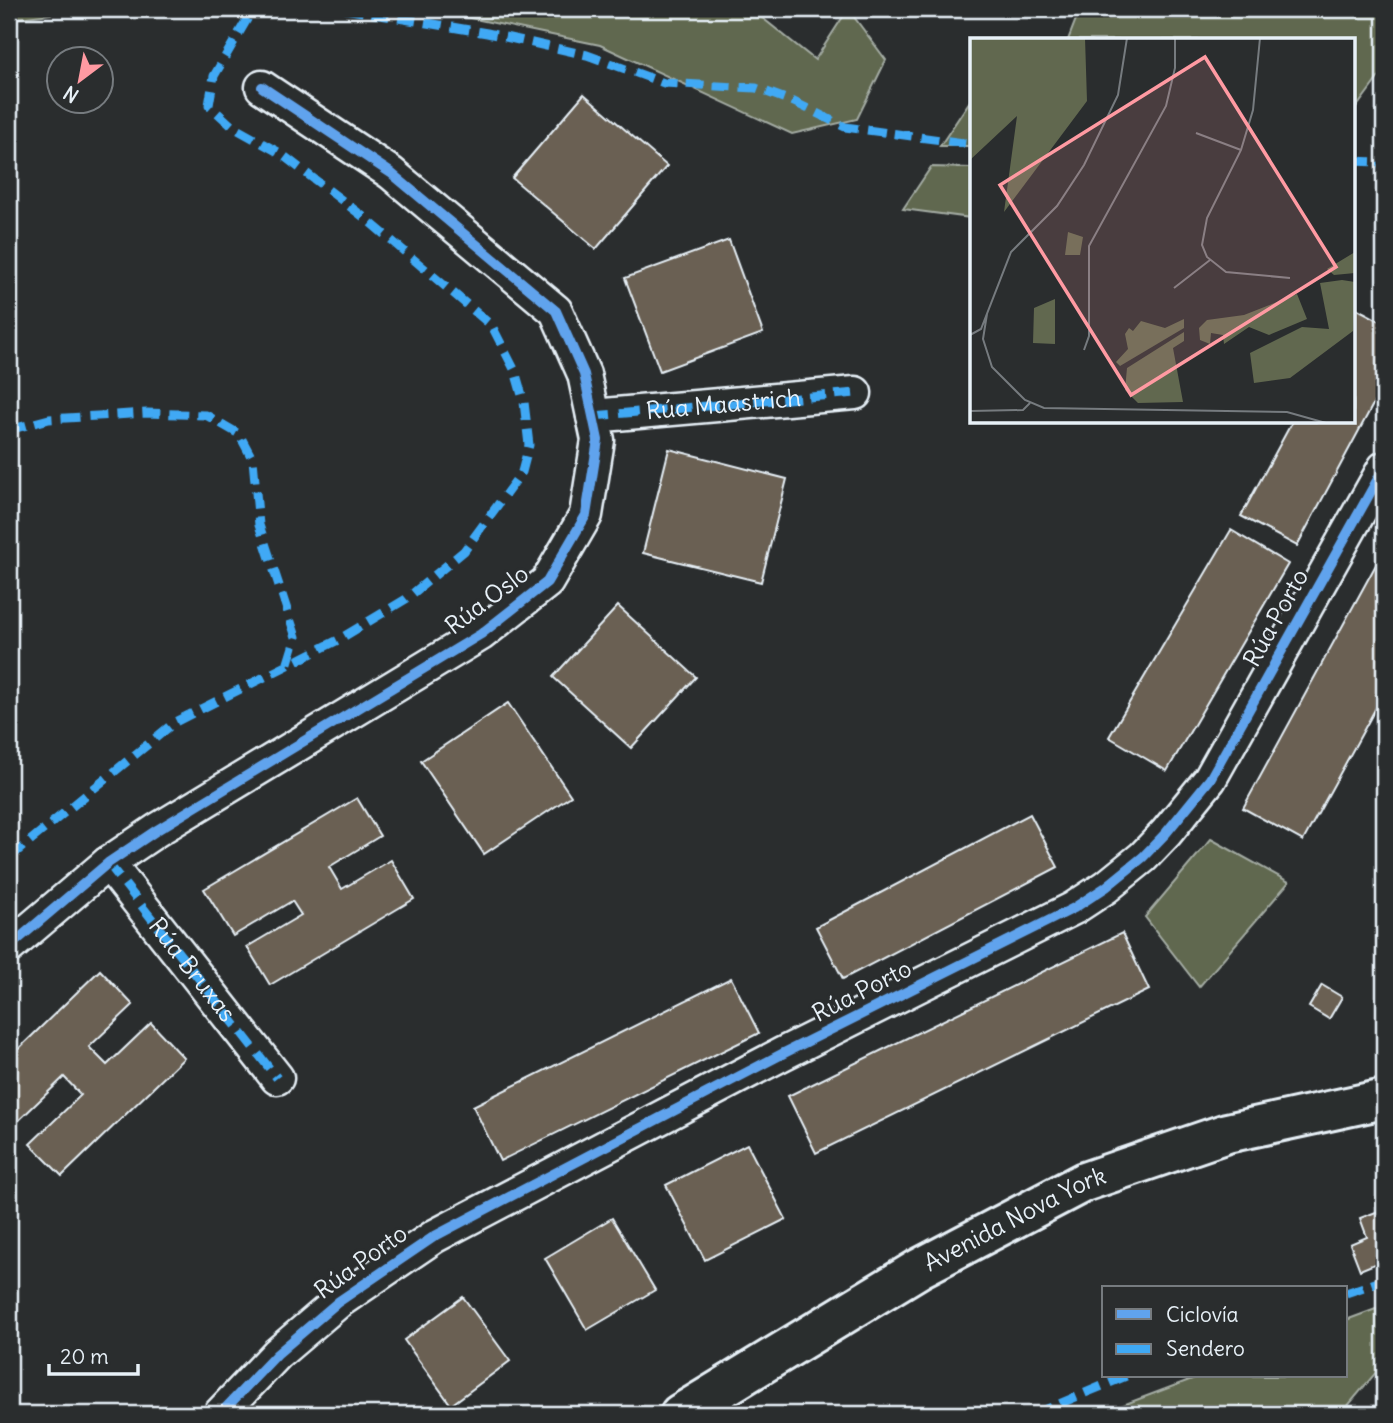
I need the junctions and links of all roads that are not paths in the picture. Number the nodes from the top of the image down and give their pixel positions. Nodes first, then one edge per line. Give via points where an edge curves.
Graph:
1 (262, 87) dead end
2 (855, 393) dead end
3 (593, 416) junction
4 (1384, 468) edge
5 (108, 863) junction
6 (9, 947) edge
7 (277, 1078) dead end
8 (1384, 1099) edge
9 (220, 1414) edge
10 (680, 1414) edge

1 - 3 street, Rúa Oslo via 391,173 556,311 584,374
2 - 3 street, Rúa Maastrich
3 - 5 street, Rúa Oslo via 598,440 586,515 547,582 481,634
4 - 9 street, Rúa Porto via 1210,779 1166,834 1106,887 1074,908 435,1236 338,1302 277,1354
5 - 6 street, Rúa Oslo
5 - 7 street, Rúa Bruxas
8 - 10 street, Avenida Nova York via 1227,1133 1084,1181 920,1268

